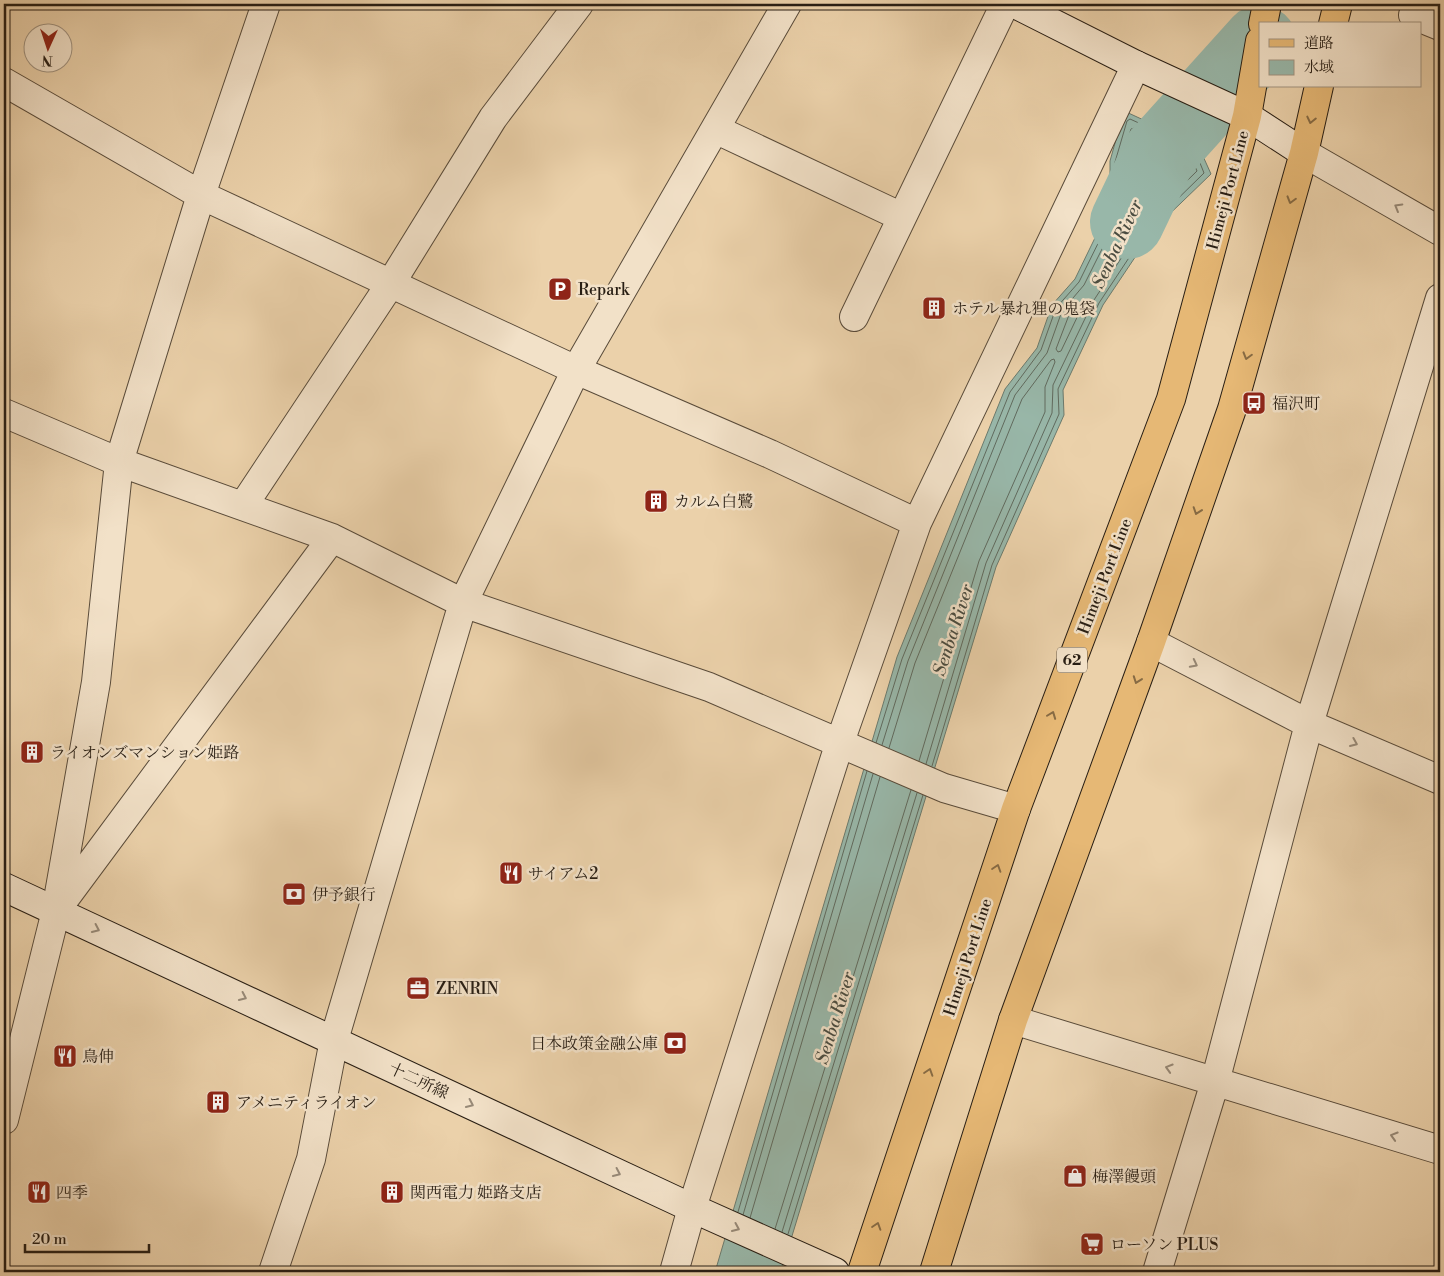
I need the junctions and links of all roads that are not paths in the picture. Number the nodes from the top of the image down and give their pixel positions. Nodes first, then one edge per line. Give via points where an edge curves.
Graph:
1 (266, 4) edge
2 (579, 4) edge
3 (787, 4) edge
4 (1005, 4) edge
5 (1016, 4) edge
6 (1267, 4) edge
7 (1338, 4) edge
8 (1413, 15) dead end
9 (1263, 22) edge
10 (1334, 22) edge
11 (1440, 26) edge
12 (1259, 47) edge
13 (1136, 65) junction
14 (4, 82) edge
15 (1319, 88) edge
16 (1247, 116) junction
17 (715, 129) junction
18 (1304, 153) junction
19 (201, 195) junction
20 (902, 217) junction
21 (1440, 231) edge
22 (391, 283) junction
23 (1440, 298) edge
24 (854, 317) dead end
25 (576, 370) junction
26 (4, 413) edge
27 (119, 462) junction
28 (244, 506) junction
29 (917, 522) junction
30 (332, 538) junction
31 (463, 603) junction
32 (1151, 642) junction
33 (1309, 724) junction
34 (840, 742) junction
35 (1440, 780) edge
36 (1016, 809) junction
37 (4, 887) edge
38 (56, 911) junction
39 (1013, 1020) junction
40 (334, 1040) junction
41 (1215, 1082) junction
42 (4, 1120) edge
43 (1440, 1150) edge
44 (692, 1208) junction
45 (273, 1272) edge
46 (674, 1272) edge
47 (835, 1272) edge
48 (862, 1272) edge
49 (934, 1272) edge
50 (1158, 1272) edge

1 - 19 street
2 - 22 street via 493,118
3 - 17 street
4 - 20 street
5 - 13 street
6 - 9 main road
7 - 10 main road
8 - 11 street
12 - 16 main road, Himeji Port Line / 62
13 - 16 street
13 - 29 street
14 - 19 street
15 -> 18 main road
16 - 18 street
36 -> 16 main road, Himeji Port Line / 62 via 1171,399
17 - 20 street
17 - 25 street
21 -> 18 street
18 -> 32 main road via 1232,410
19 - 22 street
19 - 27 street
20 - 24 street
22 - 25 street
22 - 28 street
23 - 33 street
25 - 29 street
25 - 31 street
26 - 27 street
27 - 28 street
27 - 38 street via 96,682
28 - 30 street
29 - 34 street
30 - 31 street
30 - 38 street
31 - 34 street via 709,687
31 - 40 street
32 -> 33 street
32 -> 39 main road
33 -> 35 street
33 - 41 street
34 - 36 street via 944,788
34 - 44 street
48 -> 36 main road, Himeji Port Line / 62
37 - 38 street, 十二所線
38 -> 40 street, 十二所線
38 - 42 street
41 -> 39 street
39 - 49 main road
40 -> 44 street, 十二所線
40 - 45 street via 311,1159
43 -> 41 street
41 - 50 street
44 - 46 street
44 -> 47 street, 十二所線

